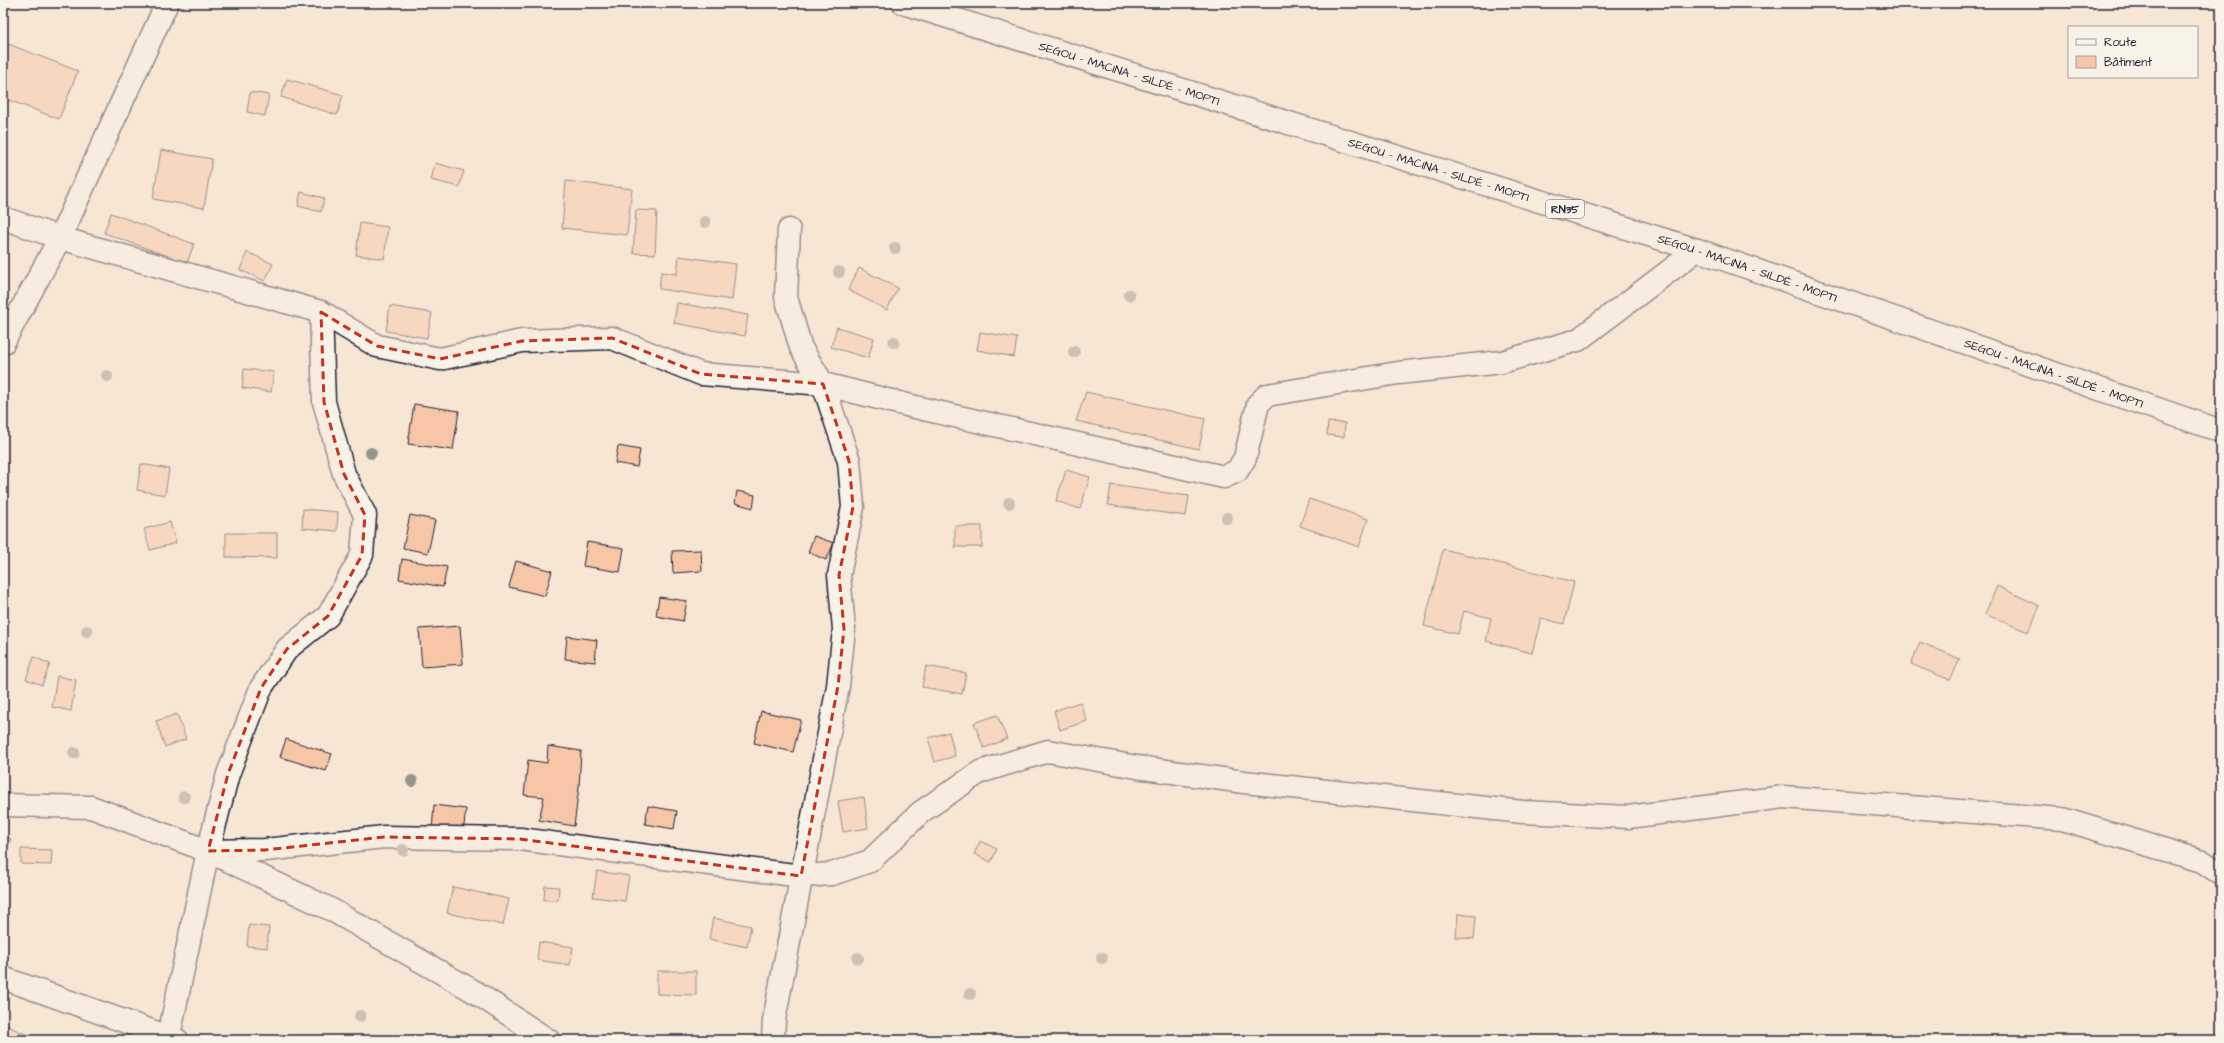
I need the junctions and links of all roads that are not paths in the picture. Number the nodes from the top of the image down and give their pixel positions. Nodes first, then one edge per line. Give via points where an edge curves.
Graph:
1 (166, 3) edge
2 (903, 3) edge
3 (3, 218) edge
4 (789, 230) dead end
5 (60, 238) junction
6 (1697, 250) junction
7 (320, 312) junction
8 (3, 343) edge
9 (823, 384) junction
10 (2221, 431) edge
11 (3, 805) edge
12 (208, 851) junction
13 (2221, 874) edge
14 (801, 876) junction
15 (3, 978) edge
16 (171, 1039) edge
17 (548, 1040) edge
18 (773, 1040) edge

1 - 5 street
2 - 6 street, SEGOU - MACINA - SILDÉ - MOPTI / RN35
3 - 5 street
4 - 9 street via 786,297 801,348
5 - 7 street
5 - 8 street
6 - 9 street via 1578,340 1502,362 1398,373 1267,395 1258,404 1245,458 1237,471 1224,477
6 - 10 street, SEGOU - MACINA - SILDÉ - MOPTI / RN35
7 - 9 street via 377,346 440,359 522,341 612,338 701,374
7 - 12 street via 324,402 344,474 365,515 362,555 328,616 287,649 261,688 228,774
9 - 14 street via 849,461 853,507 840,575 844,629 838,686
11 - 12 street via 91,807
12 - 14 street via 265,850 384,838 520,839
12 - 16 street
12 - 17 street via 330,909 475,992
13 - 14 street via 2202,861 2062,819 1784,797 1628,817 1523,812 1244,782 1048,751 980,772 921,812 870,861 832,874
14 - 18 street via 774,1020
15 - 16 street

